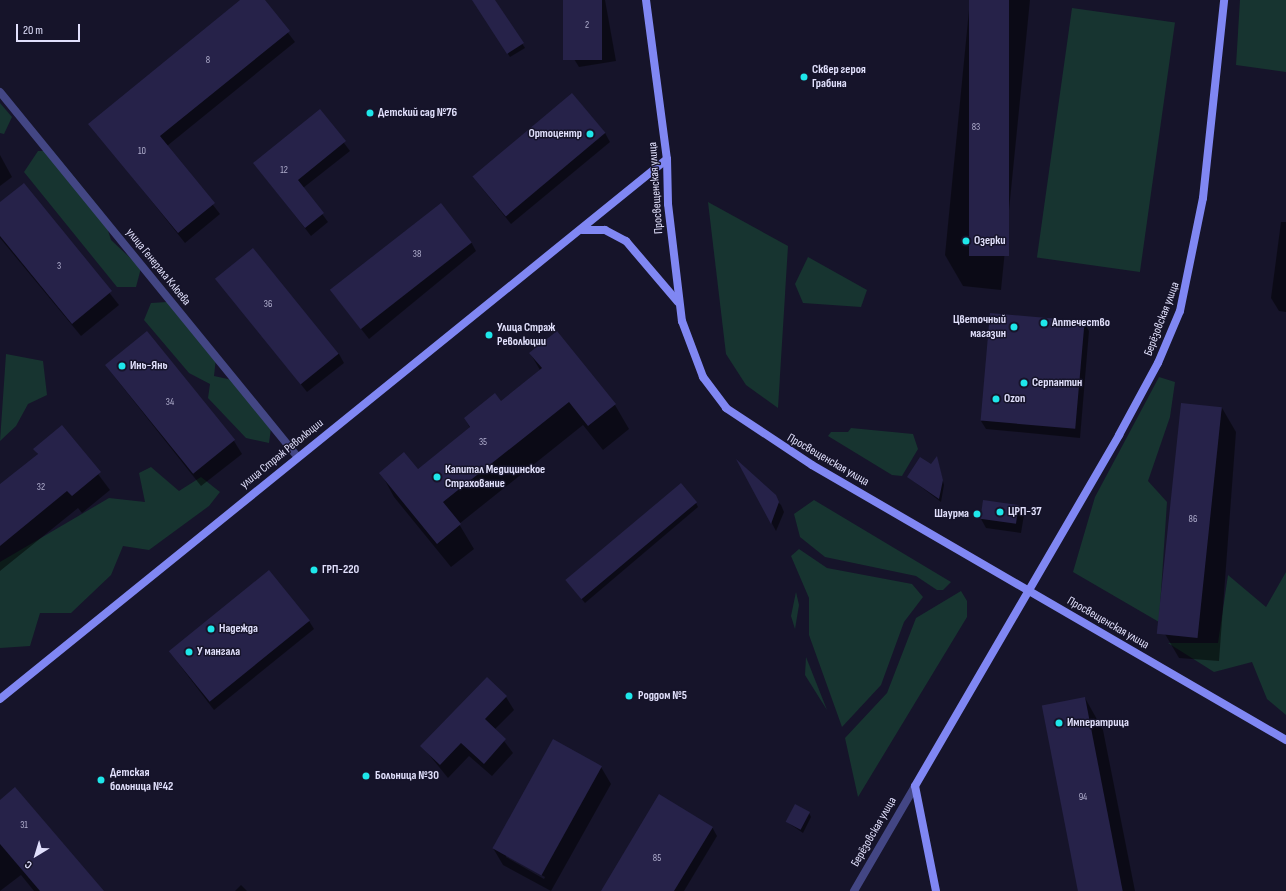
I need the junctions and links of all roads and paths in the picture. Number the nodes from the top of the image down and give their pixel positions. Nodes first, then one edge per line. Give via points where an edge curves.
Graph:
1 (646, 0) edge
2 (1224, 0) edge
3 (0, 92) edge
4 (667, 159) junction
5 (582, 230) junction
6 (679, 303) junction
7 (297, 456) junction
8 (1026, 589) junction
9 (0, 698) edge
10 (1286, 740) edge
11 (915, 786) junction
12 (854, 891) edge
13 (936, 891) edge

1 - 4 street, Просвещенская улица
2 - 8 street, Берёзовская улица via 1203,198 1180,311 1158,363 1119,435
3 - 7 street, улица Генерала Клюева
4 - 5 street, улица Страж Революции
4 - 6 street, Просвещенская улица via 668,204
5 - 6 street via 606,230 626,241
5 - 7 street, улица Страж Революции
6 - 8 street, Просвещенская улица via 687,340 703,377 737,417 812,465
7 - 9 street, улица Страж Революции
8 - 10 street, Просвещенская улица
8 - 11 street, Берёзовская улица
11 - 12 street, Берёзовская улица
11 - 13 street

